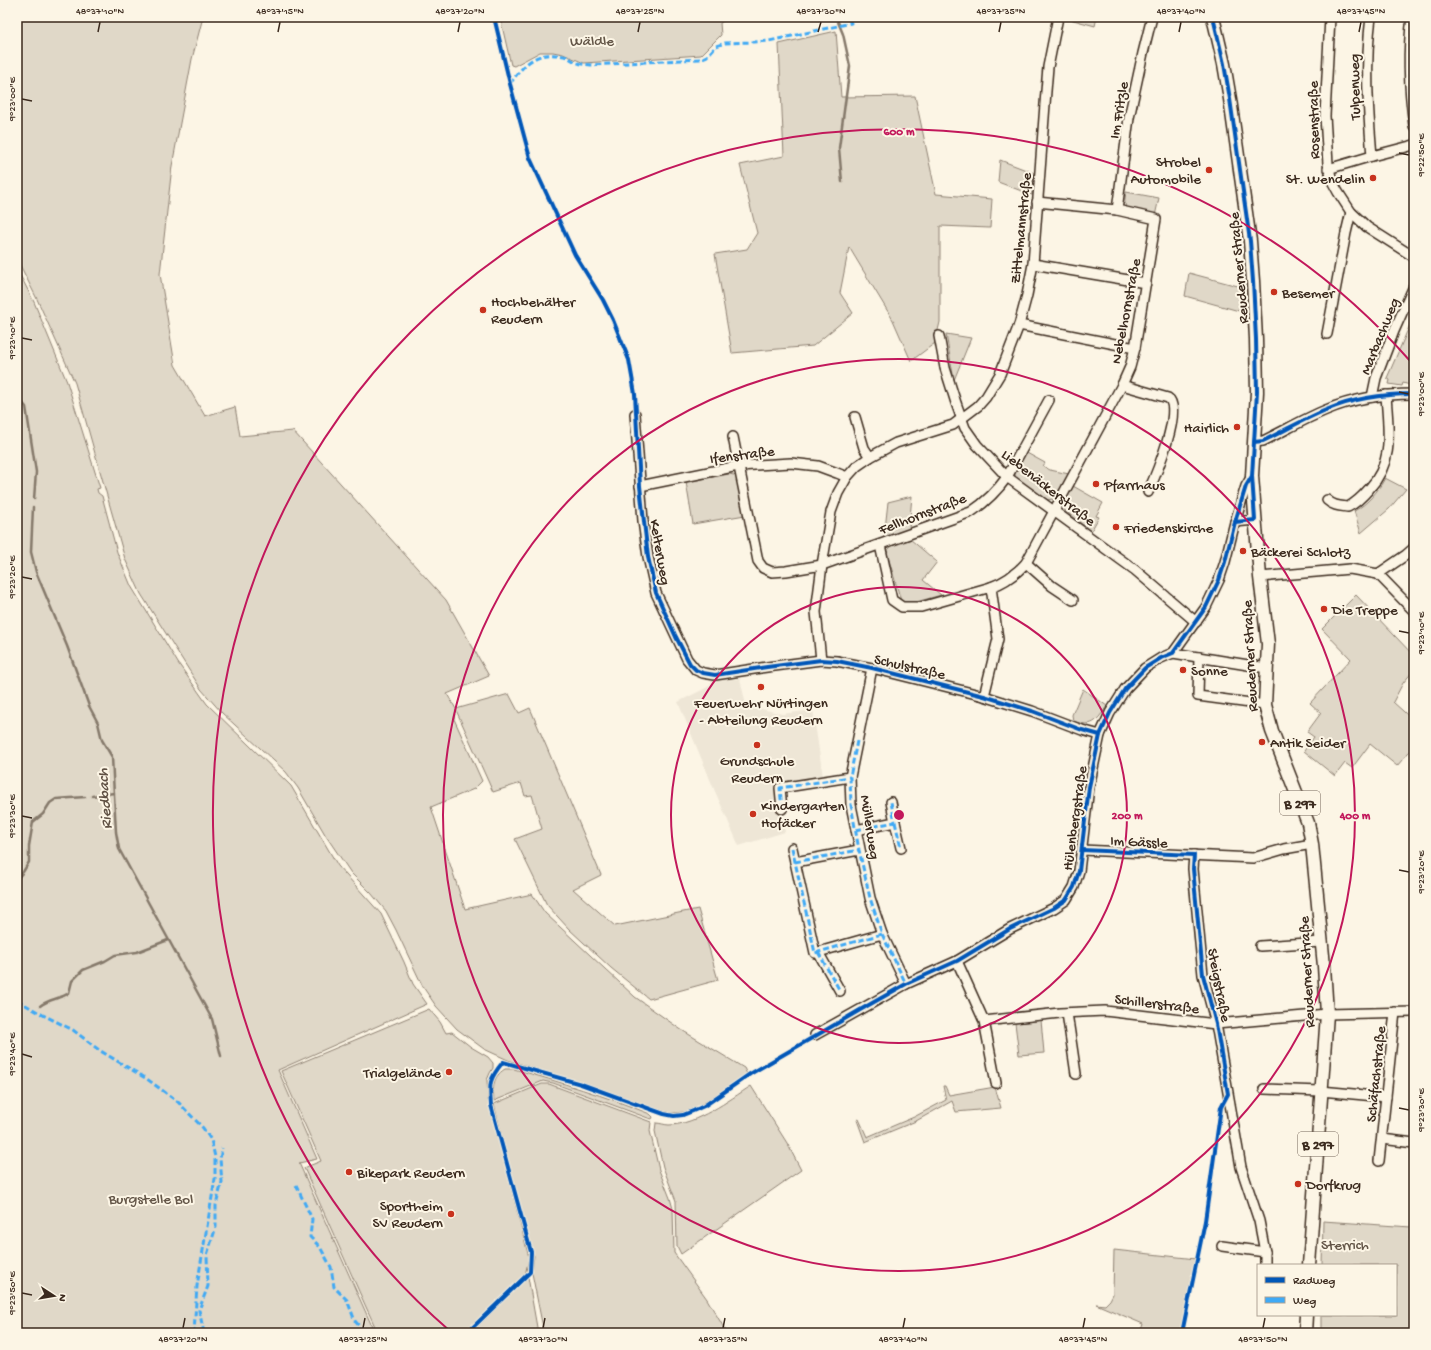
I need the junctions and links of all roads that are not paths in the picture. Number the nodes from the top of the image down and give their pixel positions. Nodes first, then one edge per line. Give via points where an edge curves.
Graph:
1 (1058, 17) edge
2 (1152, 17) edge
3 (1213, 17) edge
4 (1330, 17) edge
5 (1371, 17) edge
6 (1412, 17) edge
7 (1414, 126) edge
8 (1414, 145) edge
9 (1372, 156) junction
10 (1328, 169) junction
11 (1037, 202) junction
12 (1117, 210) junction
13 (1351, 212) junction
14 (1414, 257) edge
15 (1033, 264) junction
16 (1146, 283) junction
17 (1414, 286) edge
18 (1019, 325) junction
19 (1327, 334) dead end
20 (939, 336) dead end
21 (1135, 348) junction
22 (1122, 385) junction
23 (1414, 394) edge
24 (1386, 395) junction
25 (1372, 397) junction
26 (1049, 400) dead end
27 (635, 414) dead end
28 (855, 417) dead end
29 (961, 418) junction
30 (733, 437) dead end
31 (1254, 442) junction
32 (870, 457) junction
33 (738, 466) junction
34 (1252, 476) junction
35 (1007, 477) junction
36 (847, 478) junction
37 (640, 486) junction
38 (1148, 492) dead end
39 (1327, 500) dead end
40 (1054, 510) junction
41 (1255, 520) junction
42 (1235, 522) junction
43 (880, 545) junction
44 (1414, 548) edge
45 (1026, 563) junction
46 (822, 565) junction
47 (1378, 574) junction
48 (1260, 577) junction
49 (992, 587) junction
50 (1073, 600) dead end
51 (1414, 611) edge
52 (1196, 622) junction
53 (1173, 653) junction
54 (1199, 657) junction
55 (821, 660) junction
56 (872, 668) junction
57 (1268, 668) junction
58 (710, 675) joint
59 (984, 696) junction
60 (1265, 706) junction
61 (1100, 735) junction
62 (850, 777) junction
63 (892, 802) dead end
64 (782, 809) dead end
65 (895, 822) junction
66 (856, 830) junction
67 (1312, 844) junction
68 (792, 848) dead end
69 (901, 848) dead end
70 (859, 850) junction
71 (1082, 850) junction
72 (1194, 855) junction
73 (795, 862) junction
74 (882, 934) junction
75 (1321, 942) junction
76 (1260, 946) dead end
77 (818, 952) junction
78 (957, 961) junction
79 (906, 984) junction
80 (840, 991) dead end
81 (1395, 1012) junction
82 (1414, 1012) edge
83 (1067, 1013) junction
84 (1326, 1014) junction
85 (984, 1021) junction
86 (1216, 1024) junction
87 (815, 1036) dead end
88 (1076, 1074) dead end
89 (996, 1082) dead end
90 (1264, 1089) dead end
91 (1321, 1091) junction
92 (1386, 1097) junction
93 (1382, 1139) junction
94 (1414, 1143) edge
95 (1379, 1161) dead end
96 (1222, 1246) dead end
97 (1265, 1252) junction
98 (1266, 1264) edge
99 (1309, 1264) edge
100 (1306, 1316) edge
101 (1305, 1333) edge

1 - 11 street, Zittelmannstraße via 1048,67
2 - 12 street, Im Fritzle via 1129,118
3 - 31 main road, Reuderner Straße / B 297 via 1230,99 1252,265 1257,357
4 - 10 street, Rosenstraße via 1325,116
5 - 9 street, Tulpenweg via 1367,64
6 - 7 street via 1408,64
8 - 9 street
9 - 10 street
10 - 13 street, Rosenstraße via 1338,192
11 - 12 street, Nebelhornstraße
11 - 15 street, Zittelmannstraße
12 - 16 street, Nebelhornstraße via 1156,219
13 - 14 street, Rosenstraße via 1367,227
13 - 19 street
15 - 16 street
15 - 18 street, Zittelmannstraße
16 - 21 street, Nebelhornstraße
17 - 25 street, Marbachweg via 1376,378
18 - 21 street
18 - 29 street, Zittelmannstraße via 1000,374 986,397
20 - 29 street, Liebenäckerstraße via 945,368
21 - 22 street, Nebelhornstraße
22 - 38 street via 1172,400 1173,413 1163,455
22 - 40 street, Nebelhornstraße
23 - 24 street
24 - 25 street
24 - 39 street via 1388,449 1380,475 1362,497 1348,507 1335,505
25 - 31 street via 1328,409 1263,441
26 - 35 street, Fellhornstraße
27 - 37 street, Kelterweg
28 - 32 street via 864,448
29 - 32 street, Zittelmannstraße via 953,424 896,443
29 - 35 street, Liebenäckerstraße via 977,445
30 - 33 street, Fellhornstraße
31 - 34 main road, Reuderner Straße / B 297
32 - 36 street, Zittelmannstraße via 857,466
33 - 36 street, Ifenstraße via 806,464
33 - 37 street, Ifenstraße
33 - 46 street, Fellhornstraße via 758,561 763,568 772,572
34 - 41 main road, Reuderner Straße / B 297
34 - 42 street, Hülenbergstraße via 1246,486
35 - 40 street, Liebenäckerstraße
35 - 43 street, Fellhornstraße via 985,502 971,512
36 - 46 street, Zittelmannstraße via 838,493 832,512
37 - 58 street, Kelterweg via 648,557 656,593 690,664 696,670
40 - 45 street, Nebelhornstraße
40 - 52 street, Liebenäckerstraße via 1135,570
41 - 42 street
41 - 48 main road, Reuderner Straße / B 297
42 - 52 street, Hülenbergstraße via 1219,580
43 - 46 street, Fellhornstraße
43 - 49 street, Nebelhornstraße via 892,600 902,607 922,607
44 - 47 street
45 - 49 street, Nebelhornstraße via 1016,574
45 - 50 street
46 - 55 street, Zittelmannstraße via 816,612
47 - 48 street via 1350,569
47 - 51 street
48 - 57 main road, Reuderner Straße / B 297 via 1268,644
49 - 59 street via 998,639
52 - 53 street, Hülenbergstraße
53 - 54 street
53 - 61 street, Hülenbergstraße via 1145,668 1130,684 1110,713
54 - 57 street
54 - 60 street via 1198,696
55 - 56 street, Schulstraße
55 - 58 street, Schulstraße
56 - 59 street, Schulstraße
56 - 62 street, Müllerweg
57 - 60 main road, Reuderner Straße / B 297
59 - 61 street, Schulstraße
60 - 67 main road, Reuderner Straße / B 297 via 1272,731 1308,823
61 - 71 street, Hülenbergstraße via 1089,787
62 - 64 street via 780,788
62 - 66 street, Müllerweg via 851,804
63 - 65 street
65 - 66 street
65 - 69 street
66 - 70 street, Müllerweg
67 - 72 street, Im Gässle via 1253,858
67 - 75 main road, Reuderner Straße / B 297
68 - 73 street
70 - 73 street
70 - 74 street, Müllerweg via 870,898
71 - 72 street, Im Gässle
71 - 78 street, Hülenbergstraße via 1080,871 1066,900 1010,929
72 - 86 street, Steigstraße via 1203,974
73 - 77 street via 815,953
74 - 77 street
74 - 79 street, Müllerweg
75 - 76 street
75 - 84 main road, Reuderner Straße / B 297
77 - 80 street
78 - 79 street, Hülenbergstraße
78 - 85 street
79 - 87 street, Hülenbergstraße
81 - 82 street, Schillerstraße
81 - 84 street, Schillerstraße
81 - 92 street, Schäfachstraße
83 - 85 street, Schillerstraße
83 - 86 street, Schillerstraße via 1105,1011
83 - 88 street
84 - 86 street, Schillerstraße
84 - 91 main road, Reuderner Straße / B 297
85 - 89 street
86 - 97 street, Steigstraße via 1241,1167 1259,1221
90 - 91 street
91 - 92 street
91 - 99 main road, Reuderner Straße / B 297
92 - 93 street, Schäfachstraße
93 - 94 street, Schäfachstraße
93 - 95 street, Schäfachstraße
96 - 97 street
97 - 98 street, Steigstraße
100 - 101 main road

